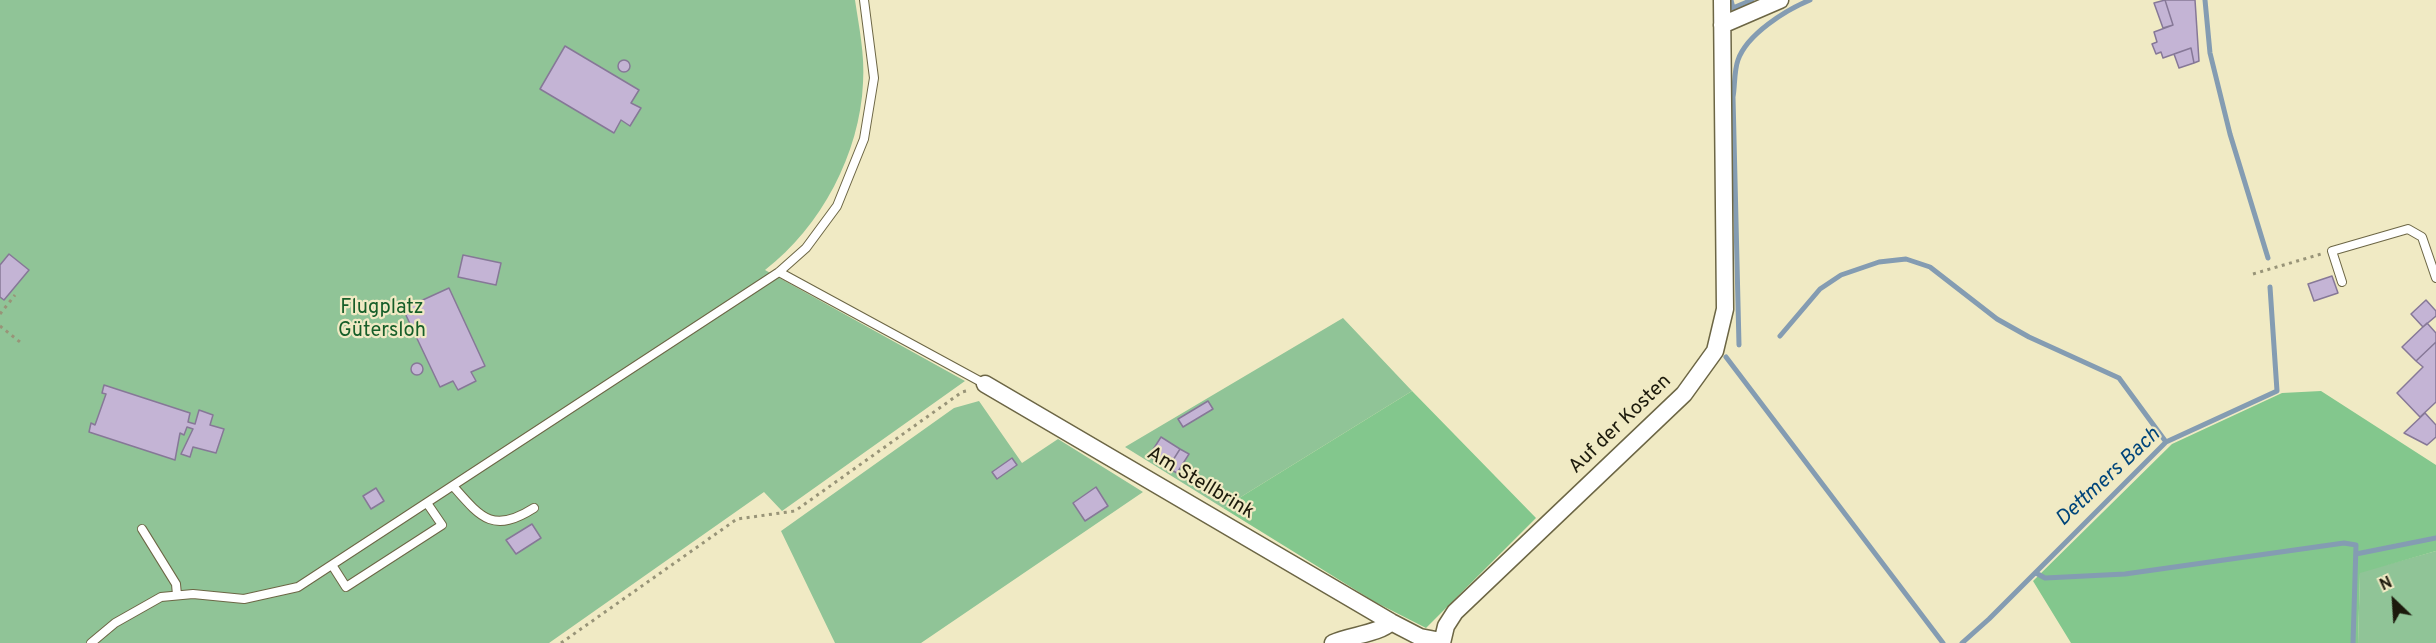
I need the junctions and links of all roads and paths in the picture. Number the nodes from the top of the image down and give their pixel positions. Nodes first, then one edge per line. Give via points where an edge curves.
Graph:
1 (864, 0) edge
2 (1722, 0) edge
3 (1780, 0) edge
4 (1722, 25) junction
5 (2332, 251) junction
6 (779, 272) junction
7 (2253, 274) dead end
8 (2436, 278) edge
9 (2342, 282) dead end
10 (15, 295) dead end
11 (0, 314) edge
12 (0, 326) edge
13 (20, 342) dead end
14 (986, 384) junction
15 (453, 486) junction
16 (427, 503) junction
17 (534, 508) dead end
18 (142, 529) dead end
19 (332, 566) junction
20 (177, 595) junction
21 (1391, 622) junction
22 (1441, 642) edge
23 (91, 643) edge
24 (561, 643) edge
25 (1333, 643) edge

1 - 6 lane via 874,78 864,139 837,206 806,248
2 - 4 street, Auf der Kosten
3 - 4 street
4 - 22 street, Auf der Kosten via 1725,309 1714,351 1684,394 1455,612
5 - 7 path
5 - 8 lane via 2408,229 2422,237
5 - 9 lane
6 - 14 lane
6 - 15 lane
10 - 11 path
12 - 13 path
14 - 21 street, Am Stellbrink
14 - 24 path via 962,392 795,511 737,519
15 - 16 lane
15 - 17 lane via 477,514 503,523
16 - 19 lane
16 - 19 lane via 441,525 346,587
18 - 20 lane via 176,584
19 - 20 lane via 298,587 244,599
20 - 23 lane via 161,597 115,623
21 - 22 street, Auf der Kosten via 1420,638
21 - 25 street via 1385,628

